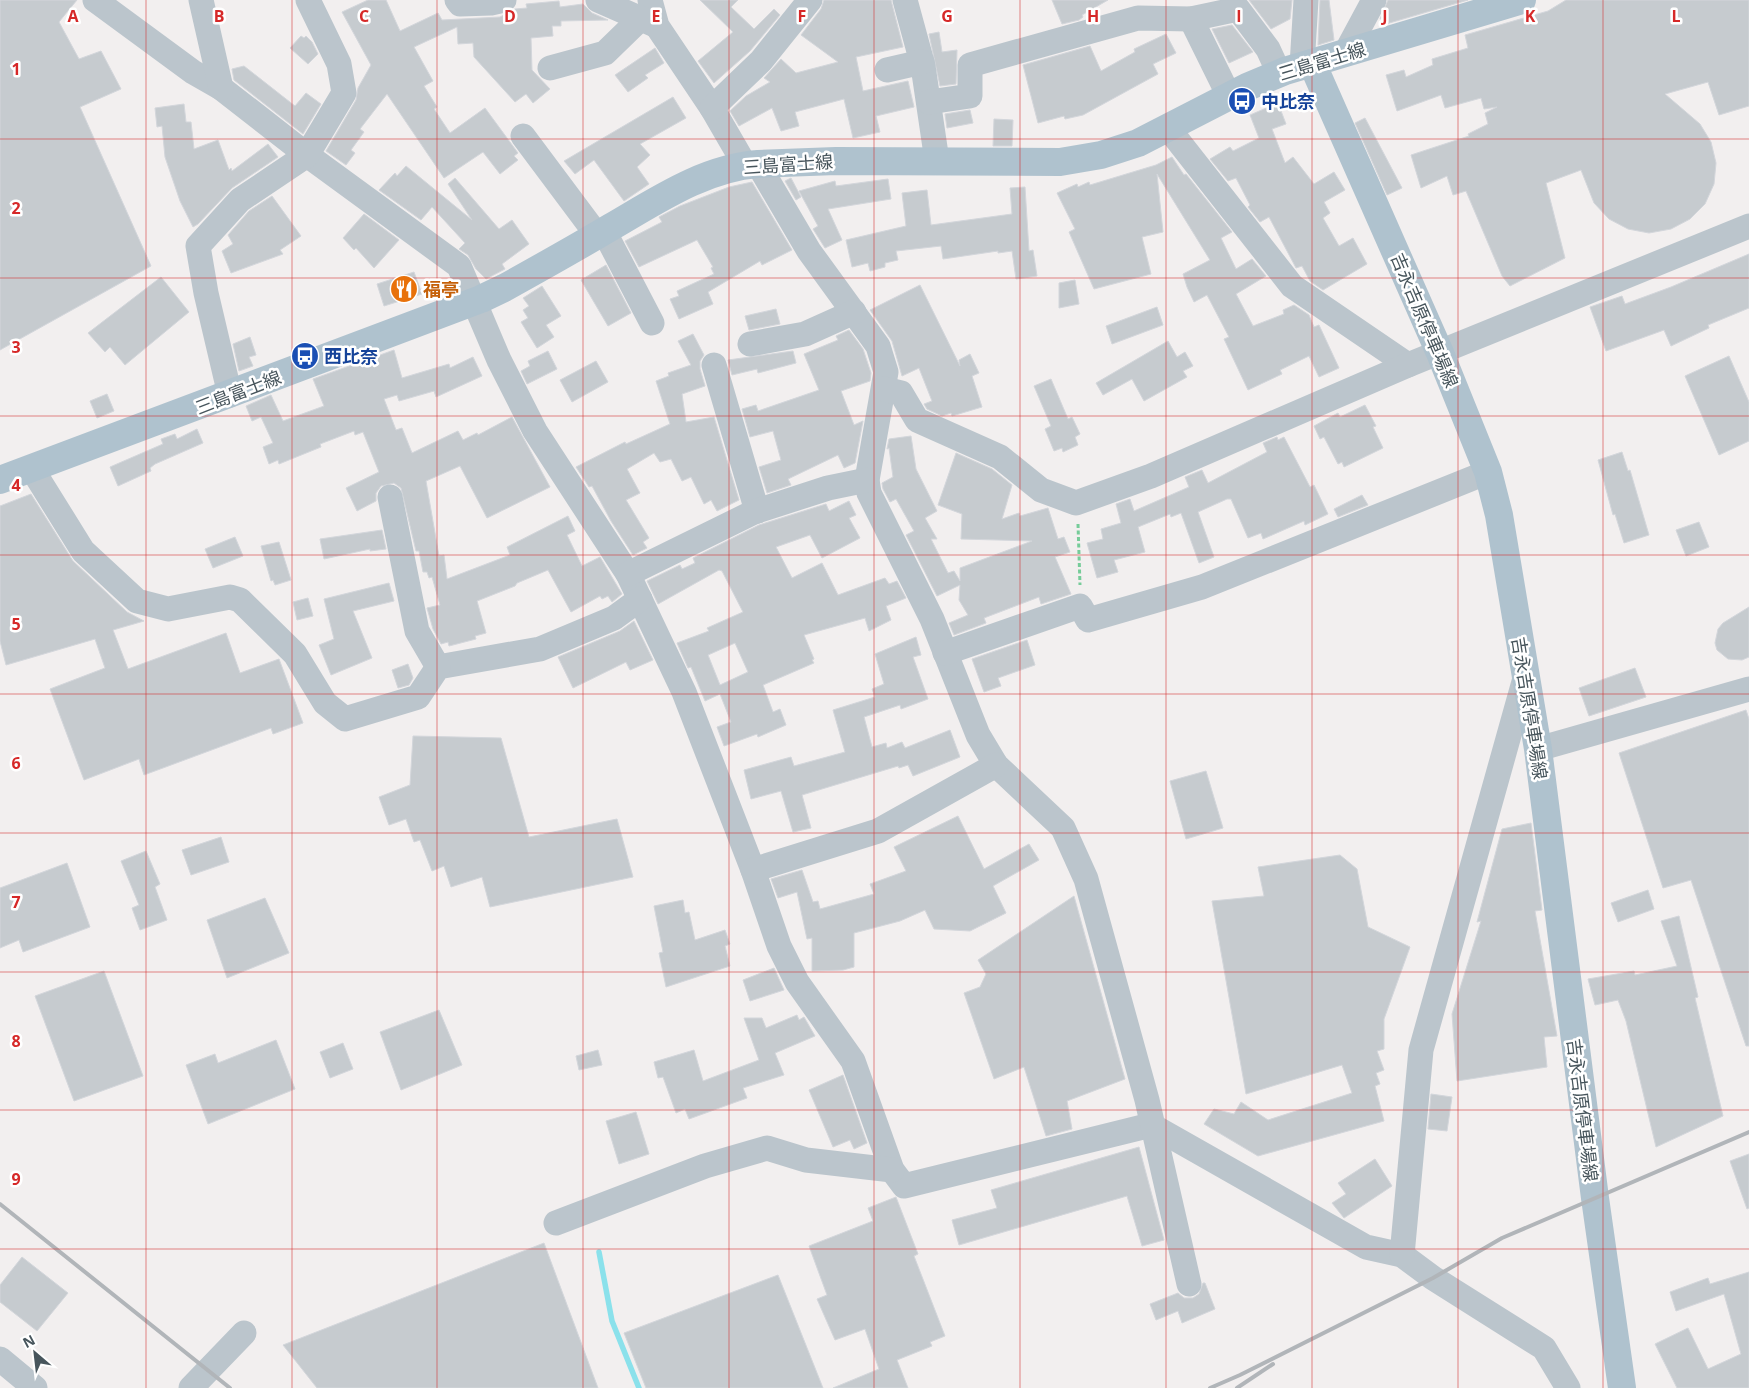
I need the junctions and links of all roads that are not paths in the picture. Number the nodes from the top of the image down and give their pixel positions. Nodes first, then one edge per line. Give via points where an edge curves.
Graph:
1 (95, 0) edge
2 (201, 0) edge
3 (308, 0) edge
4 (458, 0) edge
5 (504, 0) edge
6 (598, 0) edge
7 (810, 0) edge
8 (905, 0) edge
9 (1306, 0) edge
10 (1374, 0) edge
11 (1522, 0) edge
12 (1136, 9) edge
13 (649, 15) edge
14 (1192, 19) junction
15 (1345, 54) junction
16 (922, 62) junction
17 (1298, 67) junction
18 (550, 68) dead end
19 (887, 70) dead end
20 (221, 88) junction
21 (1229, 96) junction
22 (928, 102) junction
23 (712, 108) junction
24 (1168, 128) junction
25 (523, 136) dead end
26 (306, 155) junction
27 (937, 161) junction
28 (752, 164) junction
29 (1749, 226) edge
30 (601, 233) junction
31 (475, 301) junction
32 (854, 312) junction
33 (652, 322) dead end
34 (750, 344) dead end
35 (1440, 353) junction
36 (714, 365) dead end
37 (1408, 365) junction
38 (884, 389) junction
39 (230, 395) junction
40 (32, 469) junction
41 (1488, 472) junction
42 (0, 480) edge
43 (867, 480) junction
44 (390, 498) dead end
45 (757, 511) junction
46 (628, 574) junction
47 (640, 599) junction
48 (945, 652) junction
49 (438, 667) junction
50 (1525, 678) junction
51 (1749, 689) edge
52 (1538, 749) junction
53 (996, 766) junction
54 (753, 870) junction
55 (1151, 1125) junction
56 (892, 1170) junction
57 (556, 1223) dead end
58 (1402, 1255) junction
59 (1189, 1284) dead end
60 (244, 1333) dead end
61 (0, 1360) edge
62 (36, 1388) edge
63 (191, 1388) edge
64 (1568, 1388) edge
65 (1622, 1388) edge

1 - 20 street via 193,72
2 - 20 street
3 - 26 street via 339,64 344,93
4 - 5 street via 460,4
6 - 13 street
7 - 23 street via 761,61
8 - 16 street
9 - 17 street
10 - 15 street
11 - 15 main road, 三島富士線
12 - 14 street
12 - 22 street via 970,66 970,96
13 - 18 street via 605,53
13 - 23 street
14 - 17 street via 1238,9 1268,49
14 - 21 street
15 - 17 main road, 三島富士線
16 - 19 street
16 - 22 street
17 - 21 main road, 三島富士線
17 - 35 main road, 吉永吉原停車場線
20 - 26 street
21 - 24 main road, 三島富士線
22 - 27 street
23 - 28 street
24 - 27 main road, 三島富士線 via 1138,143 1101,155 1060,162
24 - 37 street via 1292,286
25 - 30 street
26 - 31 street via 459,266
26 - 39 street via 240,200 198,246
27 - 28 main road, 三島富士線
28 - 30 main road, 三島富士線 via 699,179
28 - 32 street
29 - 35 street
30 - 31 main road, 三島富士線
30 - 33 street
31 - 39 main road, 三島富士線
31 - 46 street via 499,360 535,431
32 - 34 street via 805,334
32 - 38 street via 878,346 886,372
35 - 37 street
35 - 41 main road, 吉永吉原停車場線
36 - 45 street
37 - 38 street via 1151,476 1076,503 1042,490 1000,457 916,420 901,393
38 - 43 street
39 - 40 main road, 三島富士線
40 - 42 main road, 三島富士線
40 - 49 street via 83,551 137,601 168,609 230,597 240,600 295,654 326,703 345,719 418,697
41 - 48 street via 1202,587 1088,620 1080,606
41 - 50 main road, 吉永吉原停車場線 via 1499,515
43 - 45 street via 828,488
43 - 48 street via 869,493 932,619
44 - 49 street via 417,631
45 - 46 street
46 - 47 street
47 - 49 street via 614,618 540,649
47 - 54 street via 684,692
48 - 53 street via 978,735
50 - 52 main road, 吉永吉原停車場線
50 - 58 street via 1421,1050
51 - 52 street
52 - 65 main road, 吉永吉原停車場線 via 1593,1188
53 - 54 street via 878,831
53 - 55 street via 1063,828 1086,880 1147,1100
54 - 56 street via 779,946 797,982 853,1061
55 - 56 street via 904,1186
55 - 58 street via 1366,1247
55 - 59 street
56 - 57 street via 806,1160 767,1148 705,1166
58 - 64 street via 1544,1348
60 - 63 street
61 - 62 street

